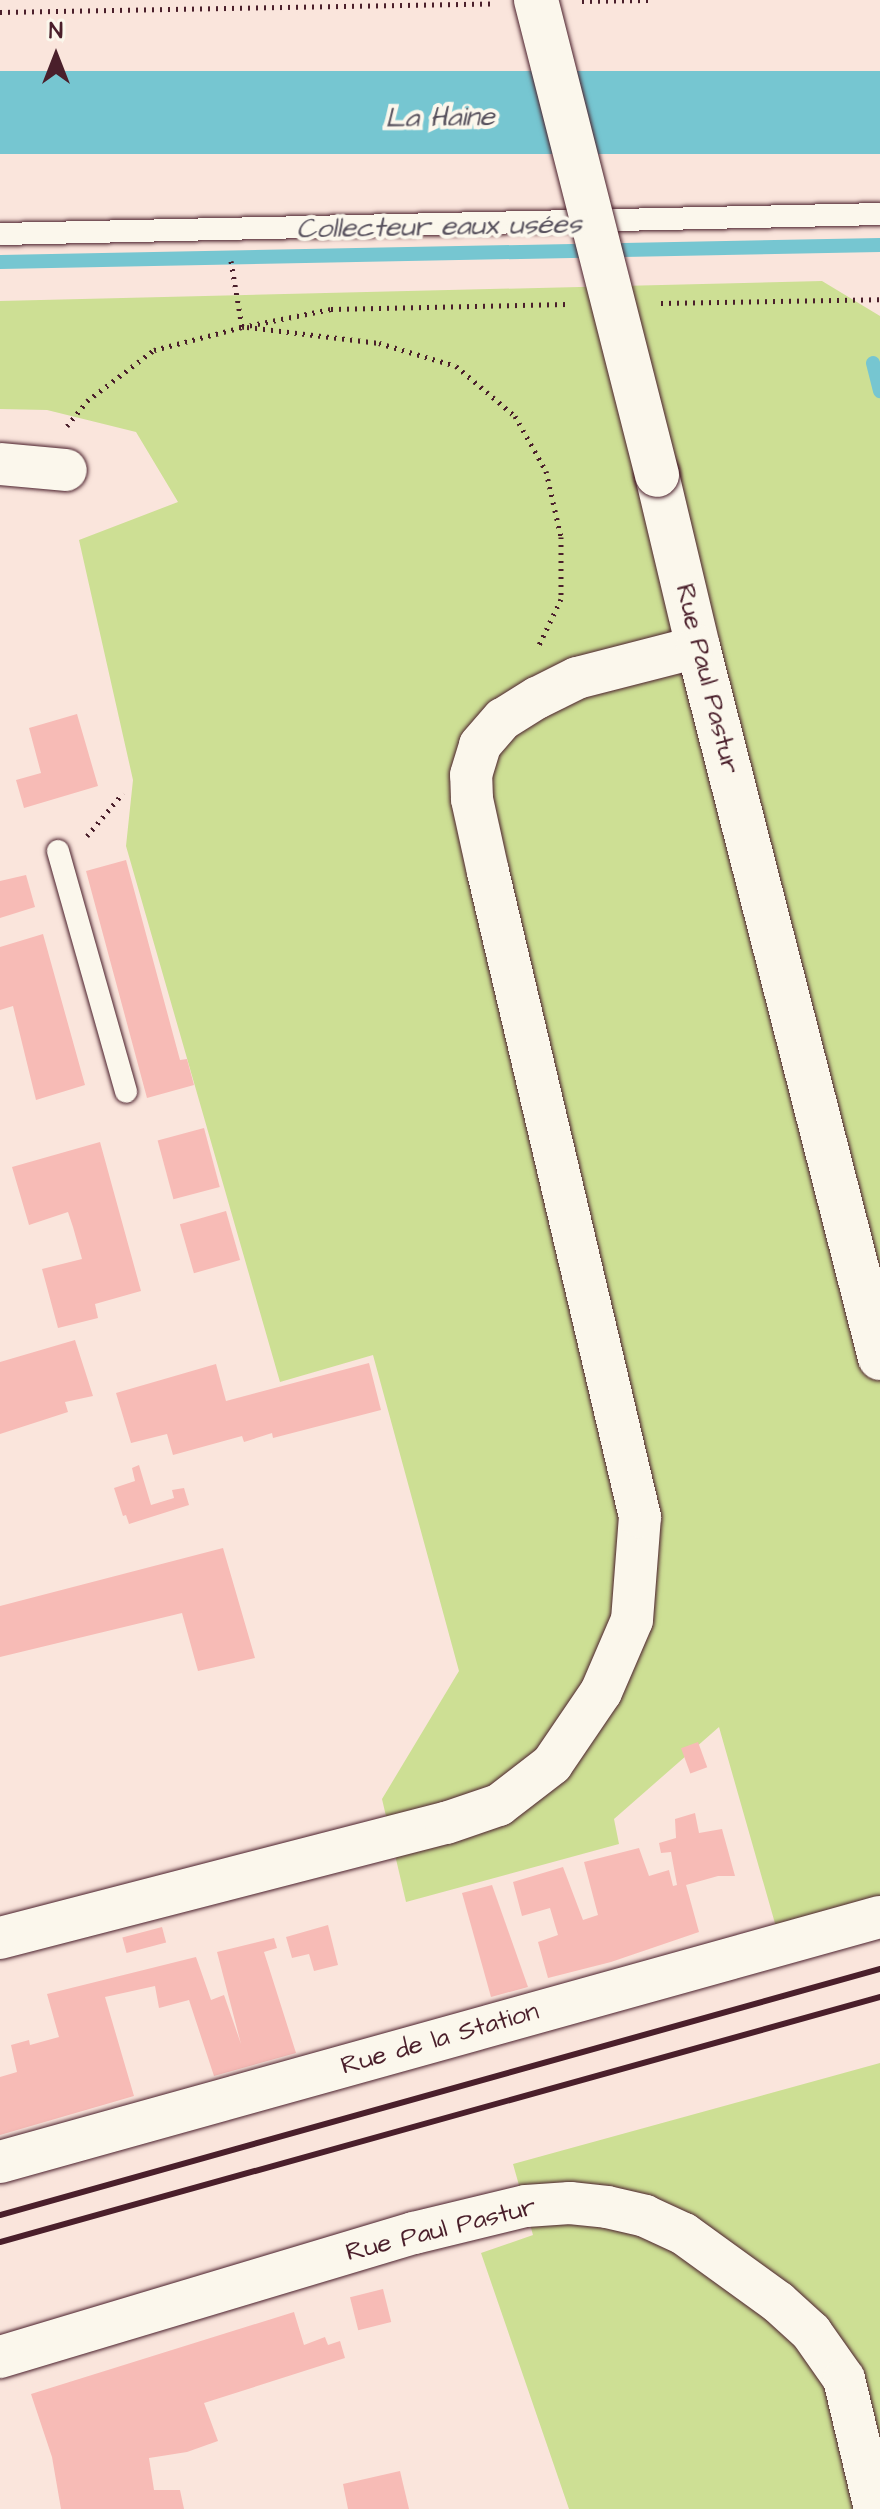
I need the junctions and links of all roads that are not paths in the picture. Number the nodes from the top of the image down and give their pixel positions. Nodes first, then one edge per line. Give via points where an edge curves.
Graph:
1 (538, 1) edge
2 (880, 214) edge
3 (0, 234) edge
4 (65, 451) road end
5 (0, 464) edge
6 (698, 647) junction
7 (58, 851) road end
8 (126, 1092) dead end
9 (880, 1358) edge
10 (880, 1917) edge
11 (0, 1938) edge
12 (0, 2162) edge
13 (0, 2357) edge
14 (875, 2509) edge

1 - 6 main road, Rue Paul Pastur, bridge
2 - 3 lane
4 - 5 street
6 - 9 main road, Rue Paul Pastur
6 - 11 street via 577,678 537,698 503,719 480,745 471,775 485,858 640,1517 632,1620 601,1692 552,1764 499,1805
7 - 8 lane
10 - 12 street, Rue de la Station
13 - 14 street, Rue Paul Pastur via 414,2233 526,2206 607,2207 645,2216 684,2234 811,2332 844,2379

